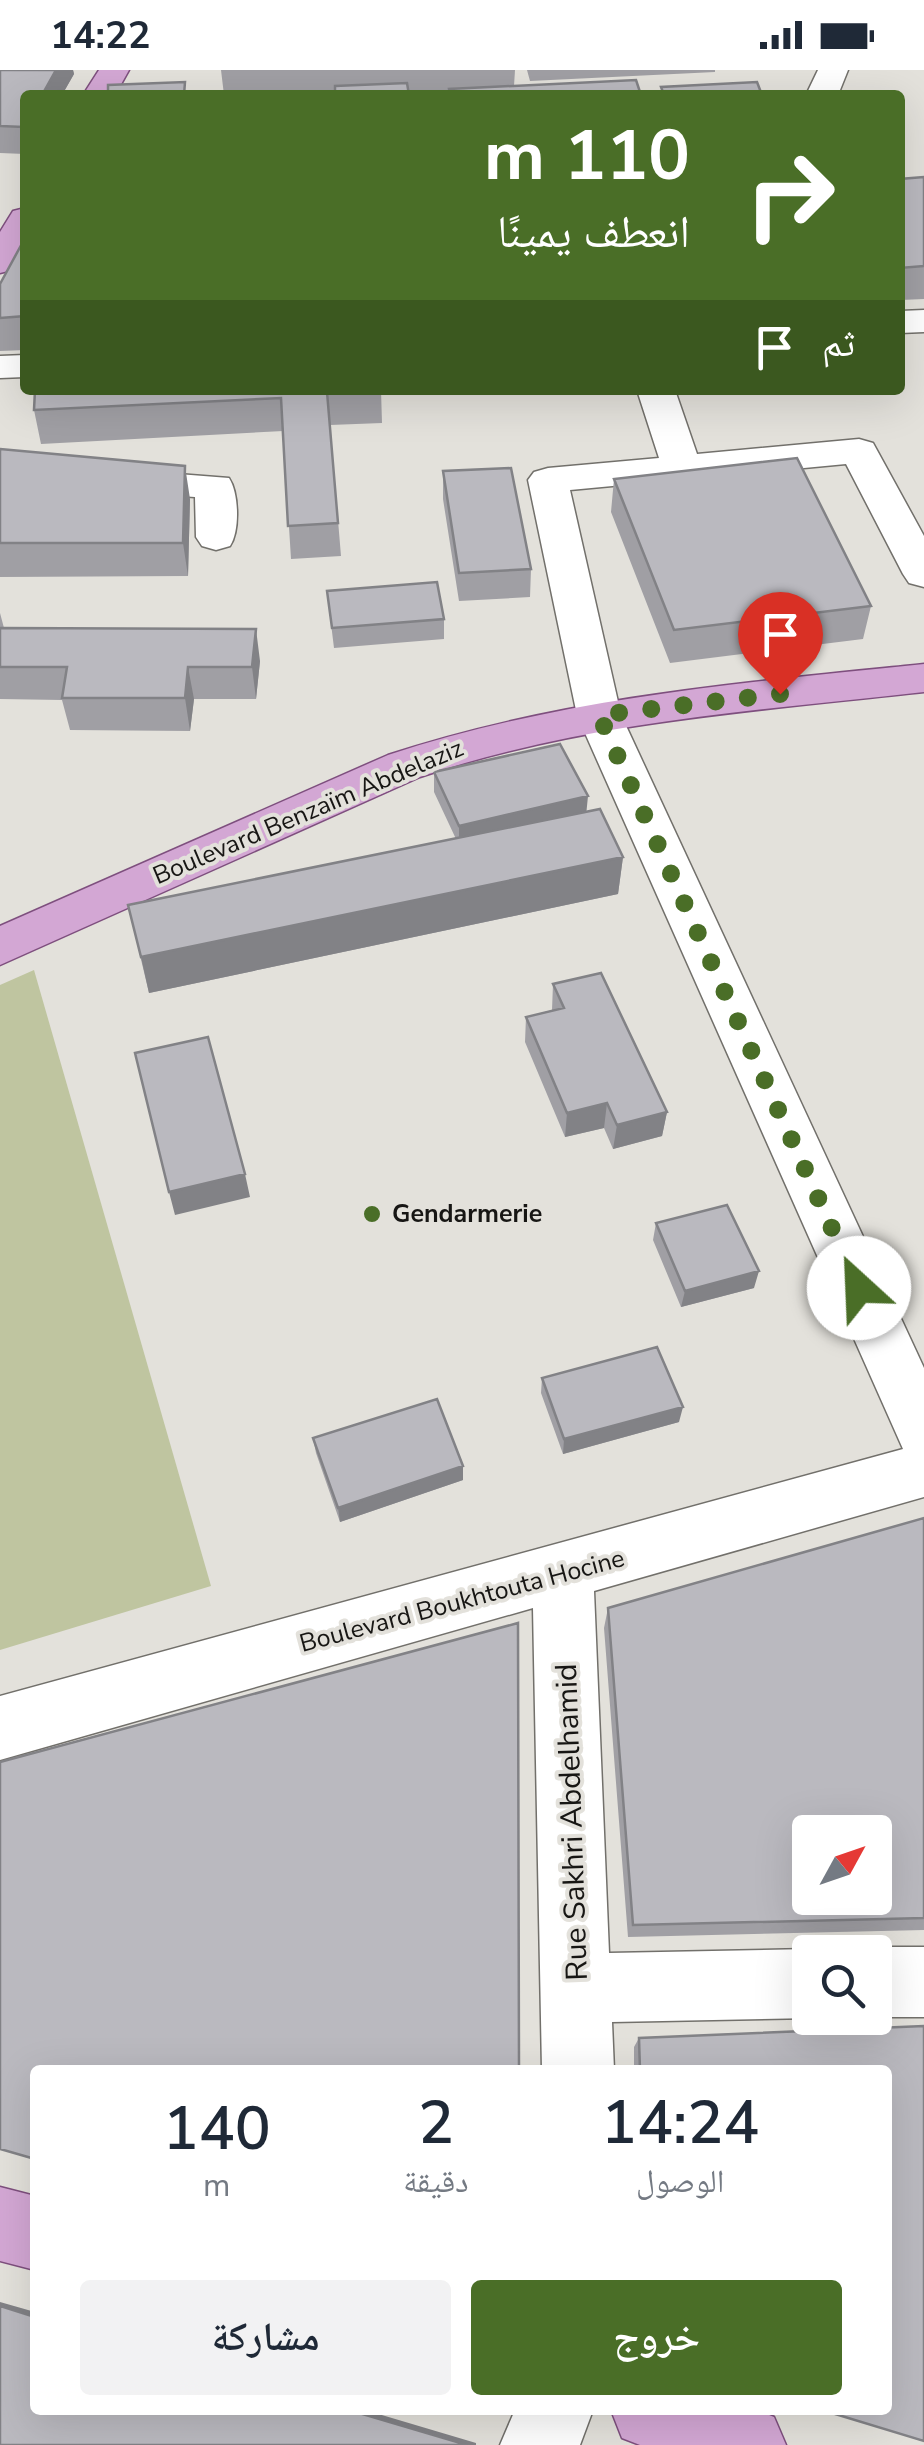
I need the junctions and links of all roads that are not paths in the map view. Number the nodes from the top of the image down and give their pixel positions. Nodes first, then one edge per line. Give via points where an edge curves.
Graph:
1 (20, 228) edge
2 (0, 263) edge
3 (658, 395) edge
4 (681, 466) junction
5 (0, 472) edge
6 (914, 533) edge
7 (216, 537) dead end
8 (924, 574) edge
9 (924, 678) edge
10 (599, 715) junction
11 (0, 946) edge
12 (924, 1432) edge
13 (924, 1470) edge
14 (564, 1574) junction
15 (0, 1728) edge
16 (892, 1982) edge
17 (924, 1982) edge
18 (792, 1984) edge
19 (579, 1988) junction
20 (578, 2065) edge
21 (0, 2224) edge
22 (30, 2233) edge
23 (552, 2415) edge
24 (664, 2415) edge
25 (540, 2445) edge
26 (746, 2445) edge

1 - 2 main road
3 - 4 street
4 - 6 street via 860,451
4 - 10 street via 548,480
5 - 7 street via 215,486
6 - 8 street
9 - 10 main road, Boulevard Benzaïm Abdelaziz
10 - 11 main road, Boulevard Benzaïm Abdelaziz via 470,742 404,766
10 - 12 street
13 - 14 street, Boulevard Boukhtouta Hocine
14 - 15 street, Boulevard Boukhtouta Hocine
14 - 19 street, Rue Sakhri Abdelhamid
16 - 17 street
18 - 19 street
19 - 20 street, Rue Sakhri Abdelhamid
21 - 22 main road
23 - 25 street
24 - 26 main road

